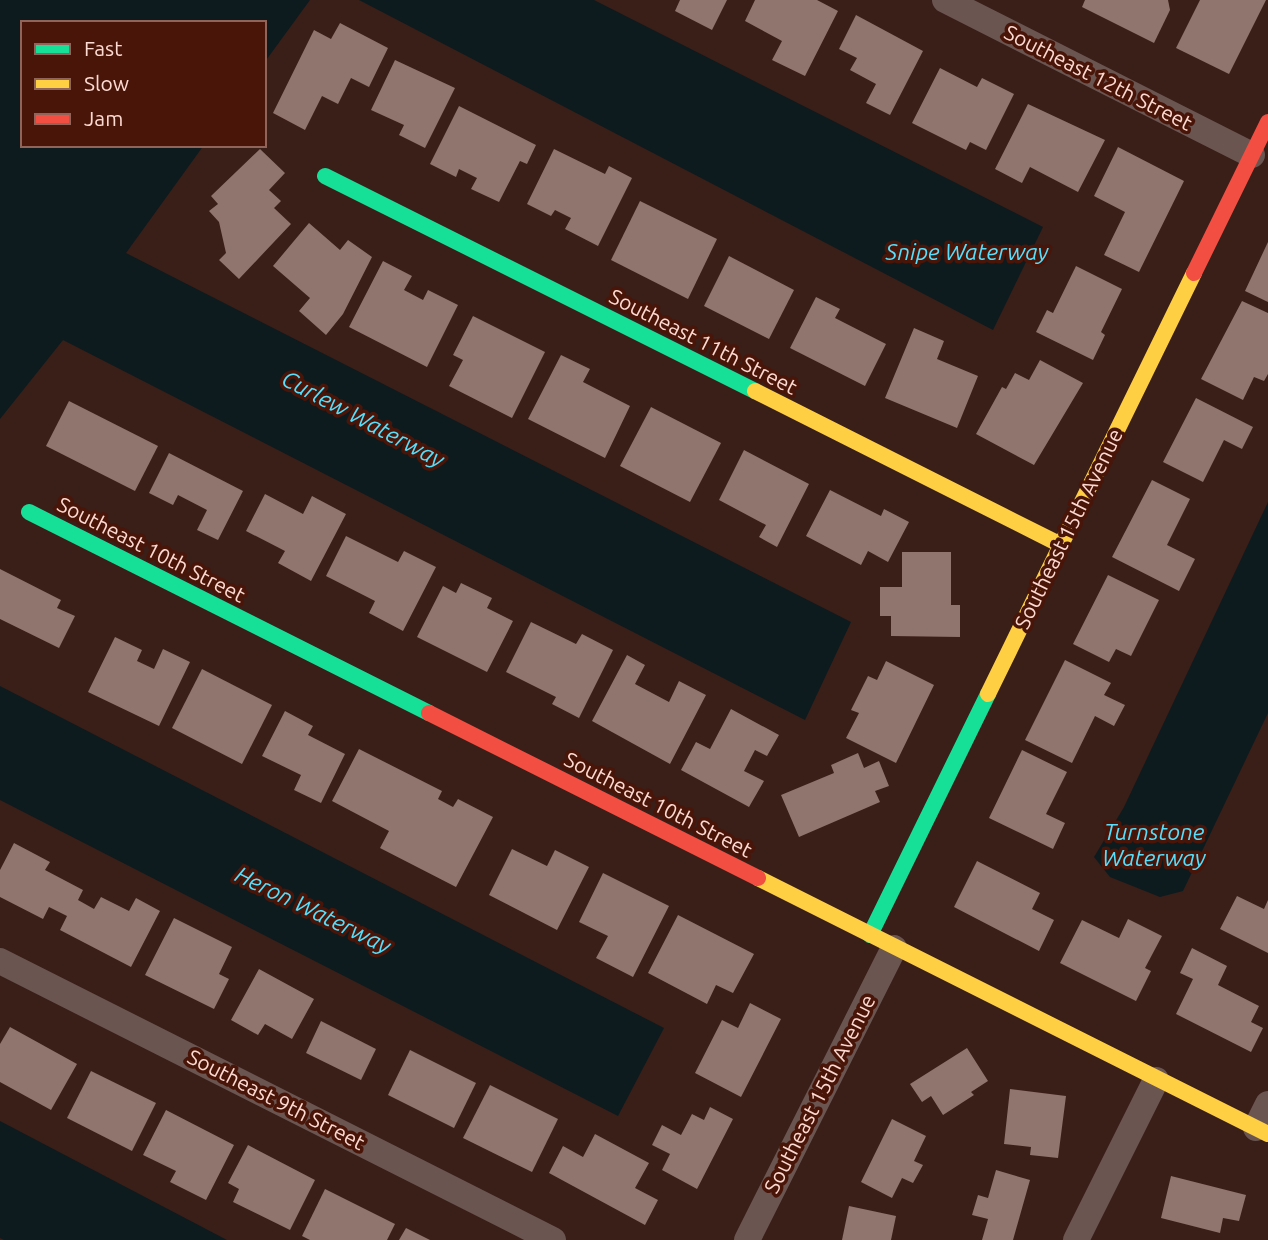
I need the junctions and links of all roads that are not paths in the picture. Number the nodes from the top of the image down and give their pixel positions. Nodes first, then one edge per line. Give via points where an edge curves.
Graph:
1 (945, 0) edge
2 (1268, 122) edge
3 (1252, 155) junction
4 (325, 176) dead end
5 (29, 512) dead end
6 (1061, 545) junction
7 (870, 935) junction
8 (894, 948) junction
9 (0, 961) edge
10 (1156, 1080) junction
11 (1268, 1104) edge
12 (1262, 1131) edge
13 (553, 1240) edge
14 (747, 1240) edge
15 (1076, 1240) edge

1 - 3 street, Southeast 12th Street
2 - 3 street, Southeast 15th Avenue
3 - 6 street, Southeast 15th Avenue
4 - 6 street, Southeast 11th Street
5 - 7 street, Southeast 10th Street
6 - 7 street, Southeast 15th Avenue
7 - 8 street, Southeast 10th Street
8 - 10 street, Southeast 10th Street
8 - 14 street, Southeast 15th Avenue
9 - 13 street, Southeast 9th Street
10 - 12 street, Southeast 10th Street
10 - 15 street
11 - 12 street

